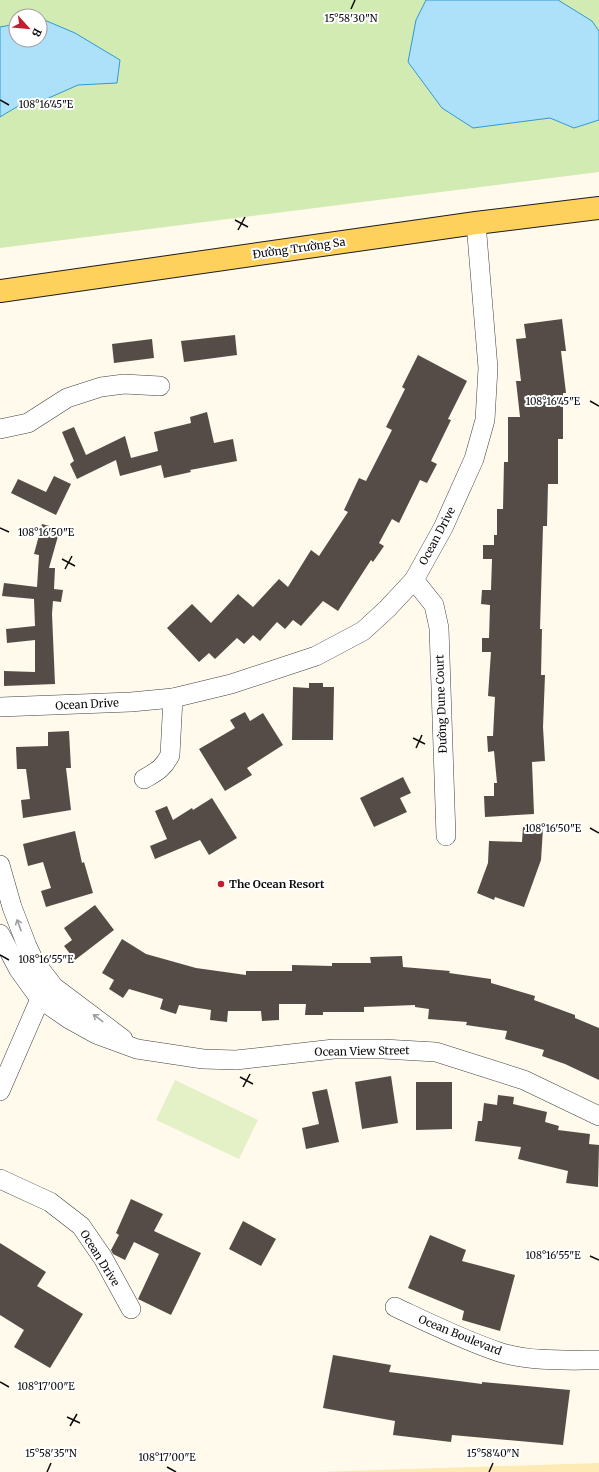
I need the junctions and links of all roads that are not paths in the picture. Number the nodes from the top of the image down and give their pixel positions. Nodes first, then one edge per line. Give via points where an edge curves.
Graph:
1 (599, 208) edge
2 (476, 223) junction
3 (0, 291) edge
4 (160, 386) dead end
5 (0, 429) edge
6 (414, 580) junction
7 (173, 698) junction
8 (0, 707) edge
9 (144, 778) dead end
10 (446, 836) dead end
11 (0, 865) edge
12 (0, 934) edge
13 (47, 993) junction
14 (0, 1091) edge
15 (599, 1116) edge
16 (0, 1179) edge
17 (395, 1307) dead end
18 (131, 1309) dead end
19 (599, 1360) edge

1 - 2 main road, Đường Trường Sa
2 - 3 main road, Đường Trường Sa
2 - 6 street, Ocean Drive via 488,368 485,420 474,459 460,492
4 - 5 street via 124,384 101,387 67,398 28,423
6 - 7 street, Ocean Drive via 387,609 363,630 341,644 285,667
6 - 10 street, Đường Dune Court via 434,605 439,628
7 - 8 street, Ocean Drive
7 - 9 street via 170,755 159,771
13 -> 11 street, Ocean View Street via 26,946
12 - 13 street, Ocean View Street via 19,970
13 - 14 street
13 - 15 street, Ocean View Street via 69,1019 96,1034 137,1049 203,1059 236,1060 334,1049 436,1052 524,1080
16 - 18 street, Ocean Drive via 50,1202 81,1226 103,1258
17 - 19 street, Ocean Boulevard via 500,1352 541,1359

